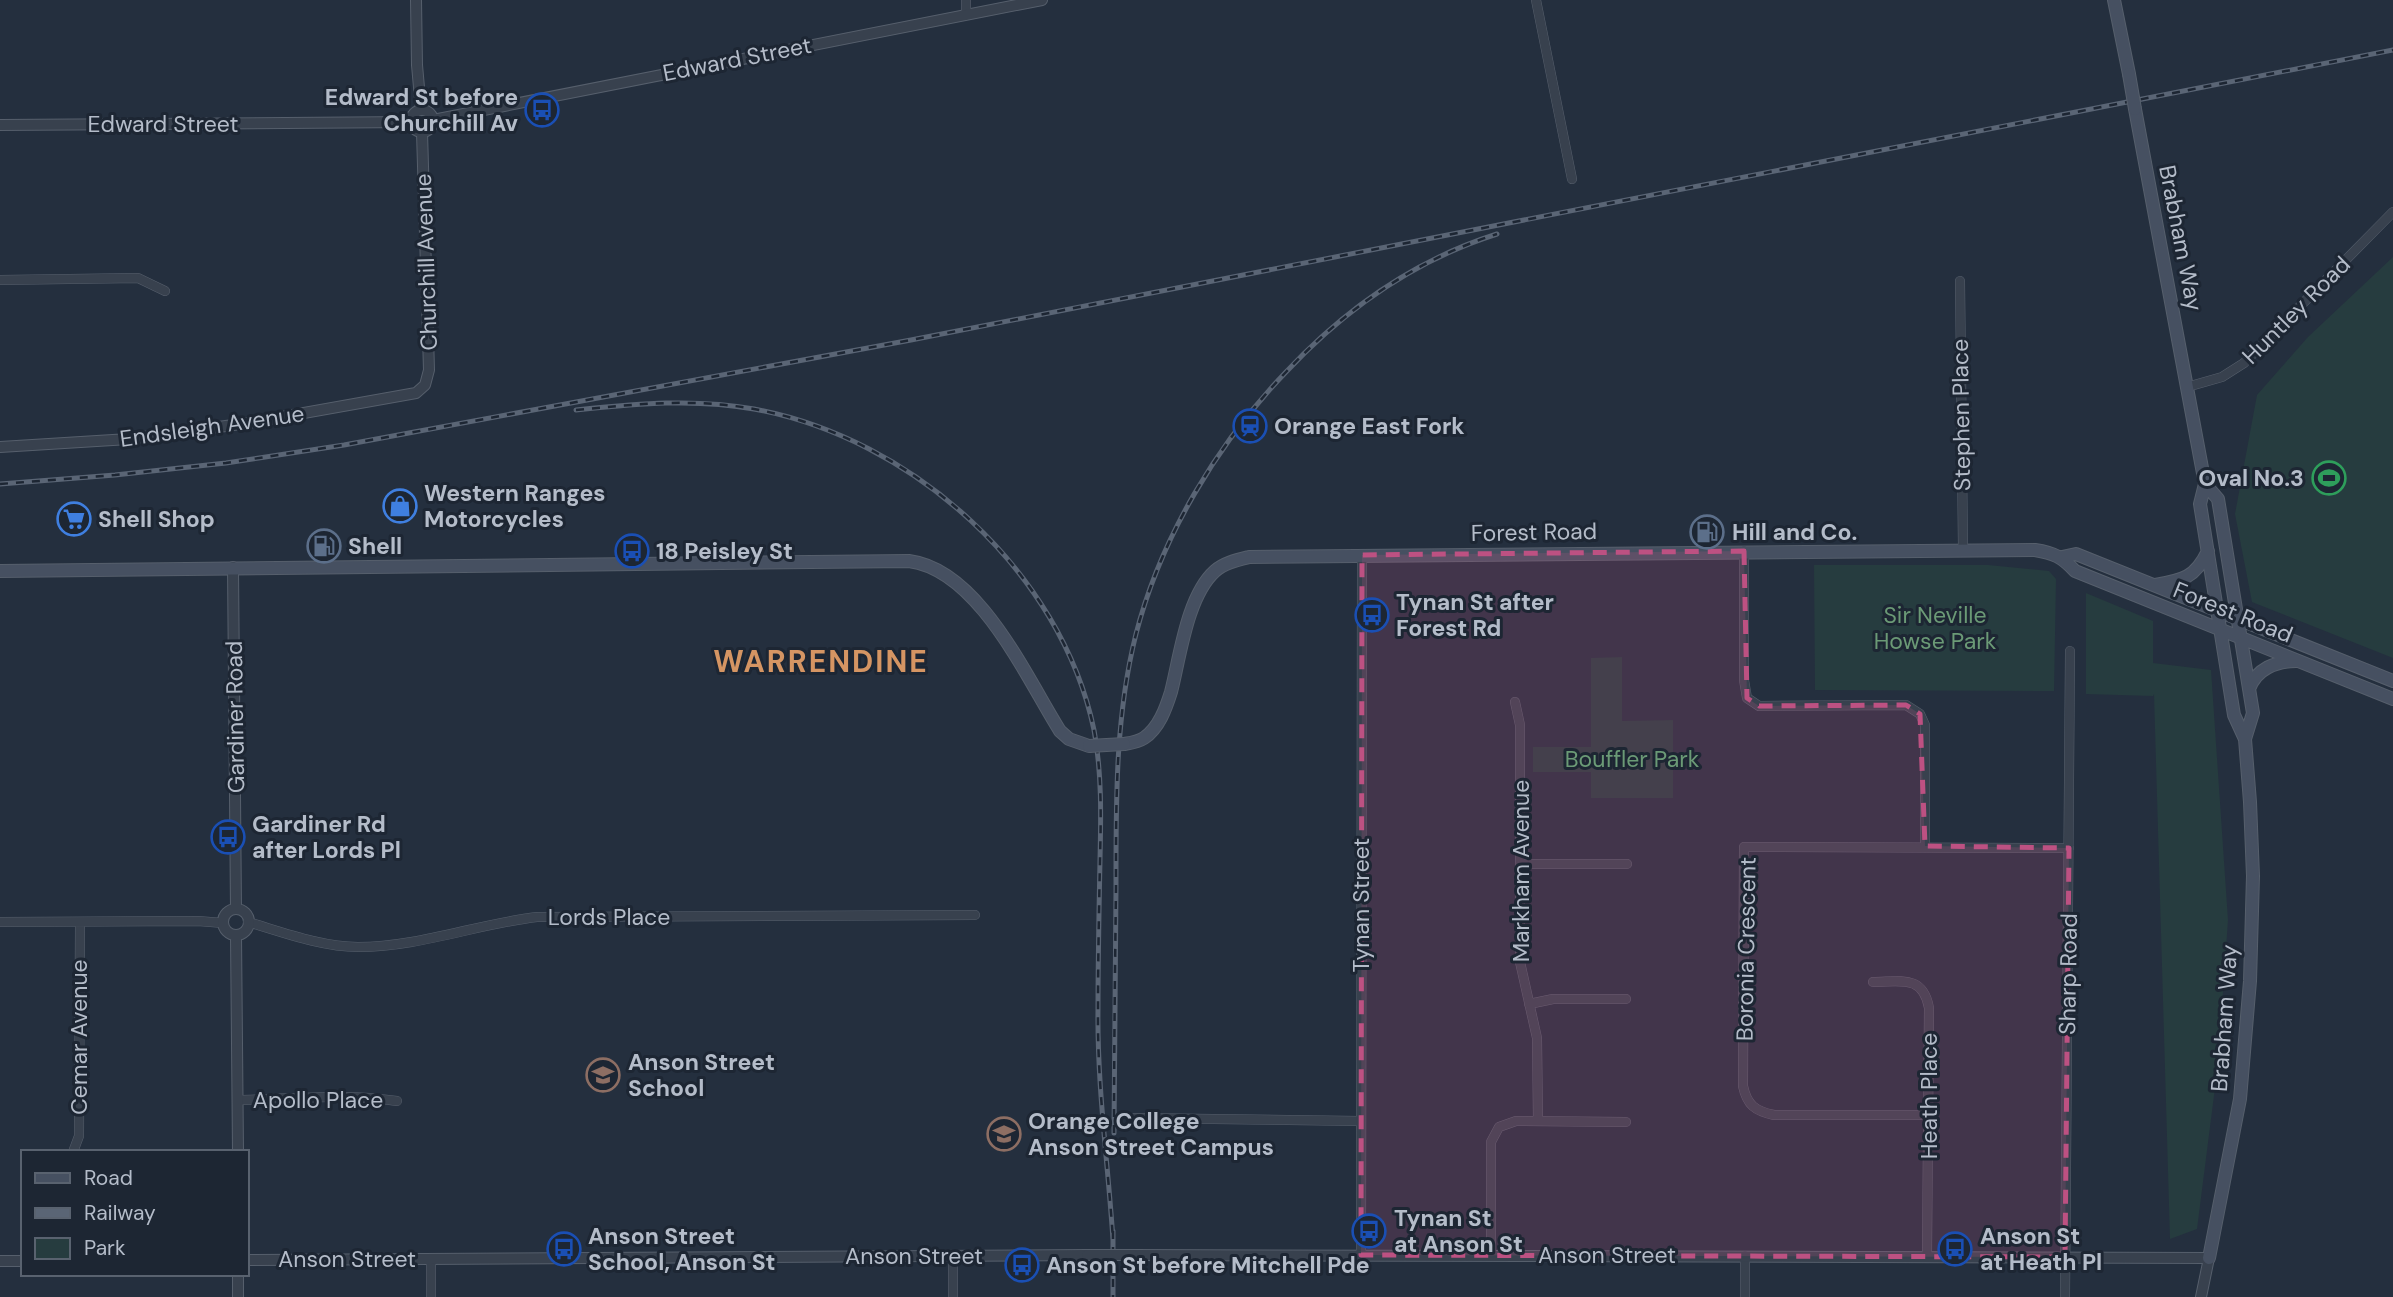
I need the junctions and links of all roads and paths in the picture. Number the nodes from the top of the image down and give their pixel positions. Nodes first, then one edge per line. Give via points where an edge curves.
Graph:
1 (416, 0) edge
2 (966, 0) edge
3 (1042, 0) edge
4 (1536, 0) edge
5 (2114, 0) edge
6 (966, 15) junction
7 (421, 110) junction
8 (433, 120) junction
9 (411, 122) junction
10 (0, 125) edge
11 (422, 132) junction
12 (1572, 179) dead end
13 (2393, 212) edge
14 (0, 280) edge
15 (1960, 281) dead end
16 (165, 291) dead end
17 (2187, 387) junction
18 (421, 390) joint
19 (0, 447) edge
20 (2205, 484) junction
21 (1963, 549) junction
22 (1744, 551) junction
23 (2208, 551) junction
24 (1362, 555) junction
25 (2062, 557) junction
26 (233, 567) junction
27 (0, 571) edge
28 (2154, 586) junction
29 (2218, 610) junction
30 (2238, 618) junction
31 (2221, 630) junction
32 (2241, 638) junction
33 (2070, 651) dead end
34 (2303, 663) junction
35 (2393, 681) edge
36 (2249, 689) junction
37 (2393, 699) edge
38 (1516, 702) dead end
39 (2245, 739) junction
40 (1925, 846) junction
41 (2069, 848) junction
42 (1520, 864) junction
43 (1627, 864) dead end
44 (236, 909) junction
45 (975, 915) dead end
46 (0, 922) edge
47 (80, 922) junction
48 (248, 922) junction
49 (223, 923) junction
50 (236, 934) junction
51 (1872, 982) dead end
52 (1626, 999) dead end
53 (1529, 1004) junction
54 (238, 1100) junction
55 (397, 1101) dead end
56 (1929, 1115) junction
57 (1135, 1118) dead end
58 (1360, 1121) junction
59 (1538, 1122) junction
60 (1626, 1122) dead end
61 (74, 1150) edge
62 (238, 1150) edge
63 (953, 1255) junction
64 (1361, 1255) junction
65 (1491, 1255) junction
66 (1745, 1256) junction
67 (1927, 1256) junction
68 (2065, 1257) junction
69 (2209, 1258) junction
70 (431, 1259) junction
71 (0, 1261) edge
72 (21, 1261) edge
73 (248, 1261) edge
74 (238, 1276) edge
75 (238, 1297) edge
76 (431, 1297) edge
77 (953, 1297) edge
78 (1745, 1297) edge
79 (2065, 1297) edge
80 (2201, 1297) edge

1 - 7 street
2 - 6 street
3 - 6 street, Edward Street
4 - 12 street
5 - 17 main road, Brabham Way, bridge
6 - 8 street, Edward Street
7 - 8 street
7 - 9 street
8 - 11 street via 429,130
9 - 10 street, Edward Street
9 - 11 street
11 - 18 street, Churchill Avenue via 429,370
13 - 17 street, Huntley Road via 2244,363 2222,377
14 - 16 street via 138,278
15 - 21 street, Stephen Place
17 - 20 main road, Brabham Way
18 - 19 street, Endsleigh Avenue via 410,396 143,438
20 - 23 main road, Brabham Way via 2200,504
20 - 30 main road, Brabham Way via 2218,499
21 - 22 main road, Forest Road
21 - 25 main road, Forest Road via 2035,550
22 - 24 main road, Forest Road
22 - 40 street via 1747,698 1759,706 1906,705 1920,714 1925,725
23 - 28 main road via 2198,570 2182,580
23 - 29 main road, Brabham Way
24 - 26 main road, Forest Road, bridge via 1250,557 1215,571 1197,598 1161,718 1144,738 1089,746 1060,731 1011,648 965,592 922,562
24 - 58 street, Tynan Street
25 - 28 main road, Forest Road via 2076,554
25 - 31 main road, Forest Road via 2075,571
26 - 27 main road
26 - 44 street, Gardiner Road
28 - 29 main road, Forest Road
29 - 30 main road, Forest Road
29 - 31 main road, Brabham Way
30 - 32 main road, Brabham Way
30 - 35 main road, Forest Road
31 - 32 main road, Forest Road
31 - 39 main road, Brabham Way via 2234,715
32 - 34 main road, Forest Road
32 - 36 main road, Brabham Way
33 - 41 street, Sharp Road
34 - 36 main road via 2267,667
34 - 37 main road, Forest Road
36 - 39 main road, Brabham Way via 2253,713
38 - 42 street, Markham Avenue
39 - 69 main road, Brabham Way via 2253,876 2250,981 2240,1099
40 - 41 street, Boronia Crescent
40 - 56 street, Boronia Crescent via 1744,847 1743,1086 1751,1106 1774,1115
41 - 68 street, Sharp Road
42 - 43 street
42 - 53 street, Markham Avenue via 1520,962
44 - 48 street via 246,914
44 - 49 street via 228,912
45 - 48 street, Lords Place via 537,917 410,943 356,947
46 - 47 street
47 - 49 street
47 - 61 street, Cemar Avenue via 79,1136
48 - 50 street via 246,929
49 - 50 street via 229,933
50 - 54 street
51 - 56 street, Heath Place via 1914,983 1927,996
52 - 53 street via 1553,999
53 - 59 street, Markham Avenue via 1538,1038
54 - 55 street, Apollo Place
54 - 62 street
56 - 67 street, Heath Place
57 - 58 street
58 - 64 street, Tynan Street
59 - 60 street
59 - 65 street via 1507,1123 1494,1134
63 - 64 street, Anson Street, bridge
63 - 70 street, Anson Street
63 - 77 street
64 - 65 street, Anson Street
65 - 66 street, Anson Street
66 - 67 street, Anson Street
66 - 78 street
67 - 68 street, Anson Street
68 - 69 street, Anson Street
68 - 79 street, Sharp Road
69 - 80 street, Brabham Way
70 - 73 street, Anson Street
70 - 76 street
71 - 72 street
74 - 75 street

